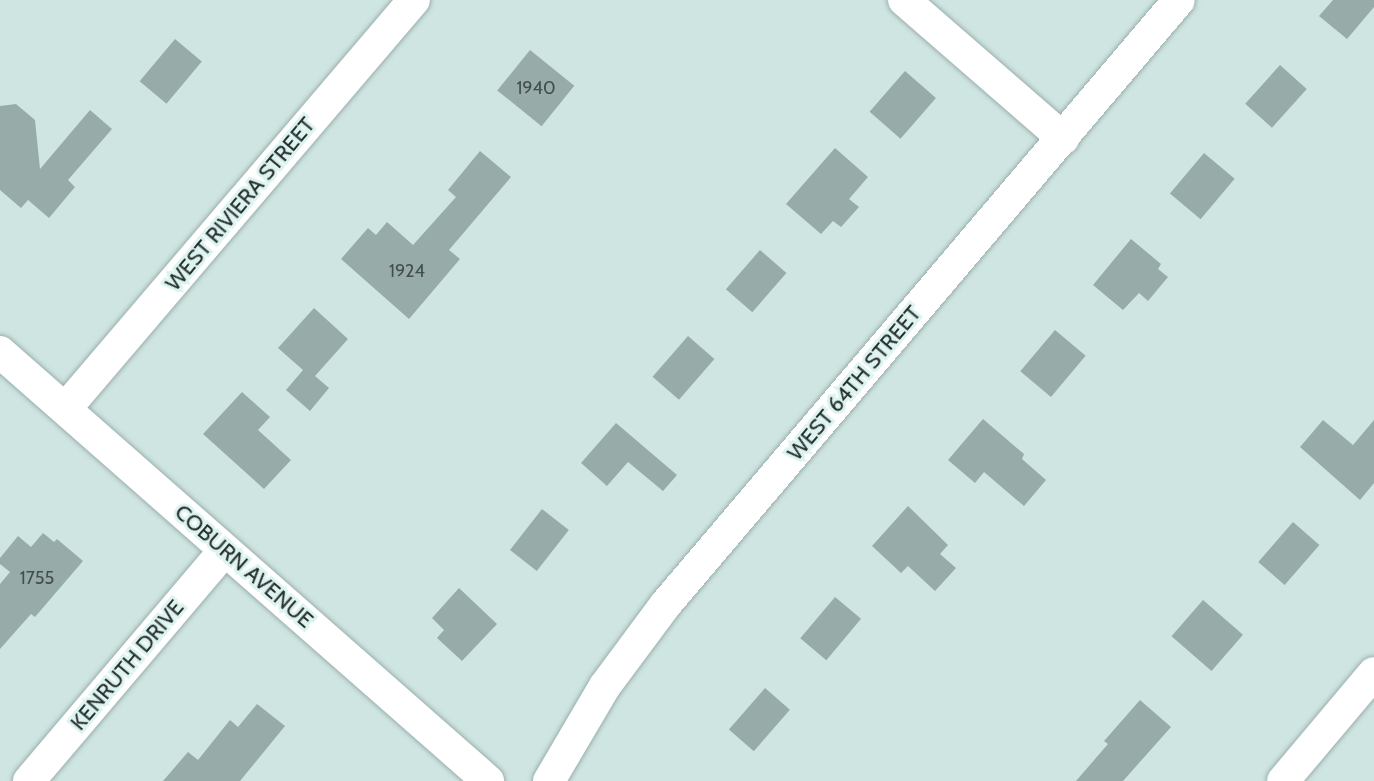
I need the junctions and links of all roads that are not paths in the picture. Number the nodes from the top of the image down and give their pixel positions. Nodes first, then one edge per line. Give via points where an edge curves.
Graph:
1 (414, 0) edge
2 (904, 0) edge
3 (1179, 0) edge
4 (1063, 138) junction
5 (0, 352) edge
6 (66, 408) junction
7 (225, 550) junction
8 (1374, 673) edge
9 (29, 781) edge
10 (488, 781) edge
11 (549, 781) edge
12 (1283, 781) edge

1 - 6 street, WEST RIVIERA STREET
2 - 4 street
3 - 4 street, WEST 64TH STREET
4 - 11 street, WEST 64TH STREET via 666,604 605,686
5 - 6 street, COBURN AVENUE
6 - 7 street, COBURN AVENUE
7 - 9 street, KENRUTH DRIVE
7 - 10 street, COBURN AVENUE
8 - 12 street

